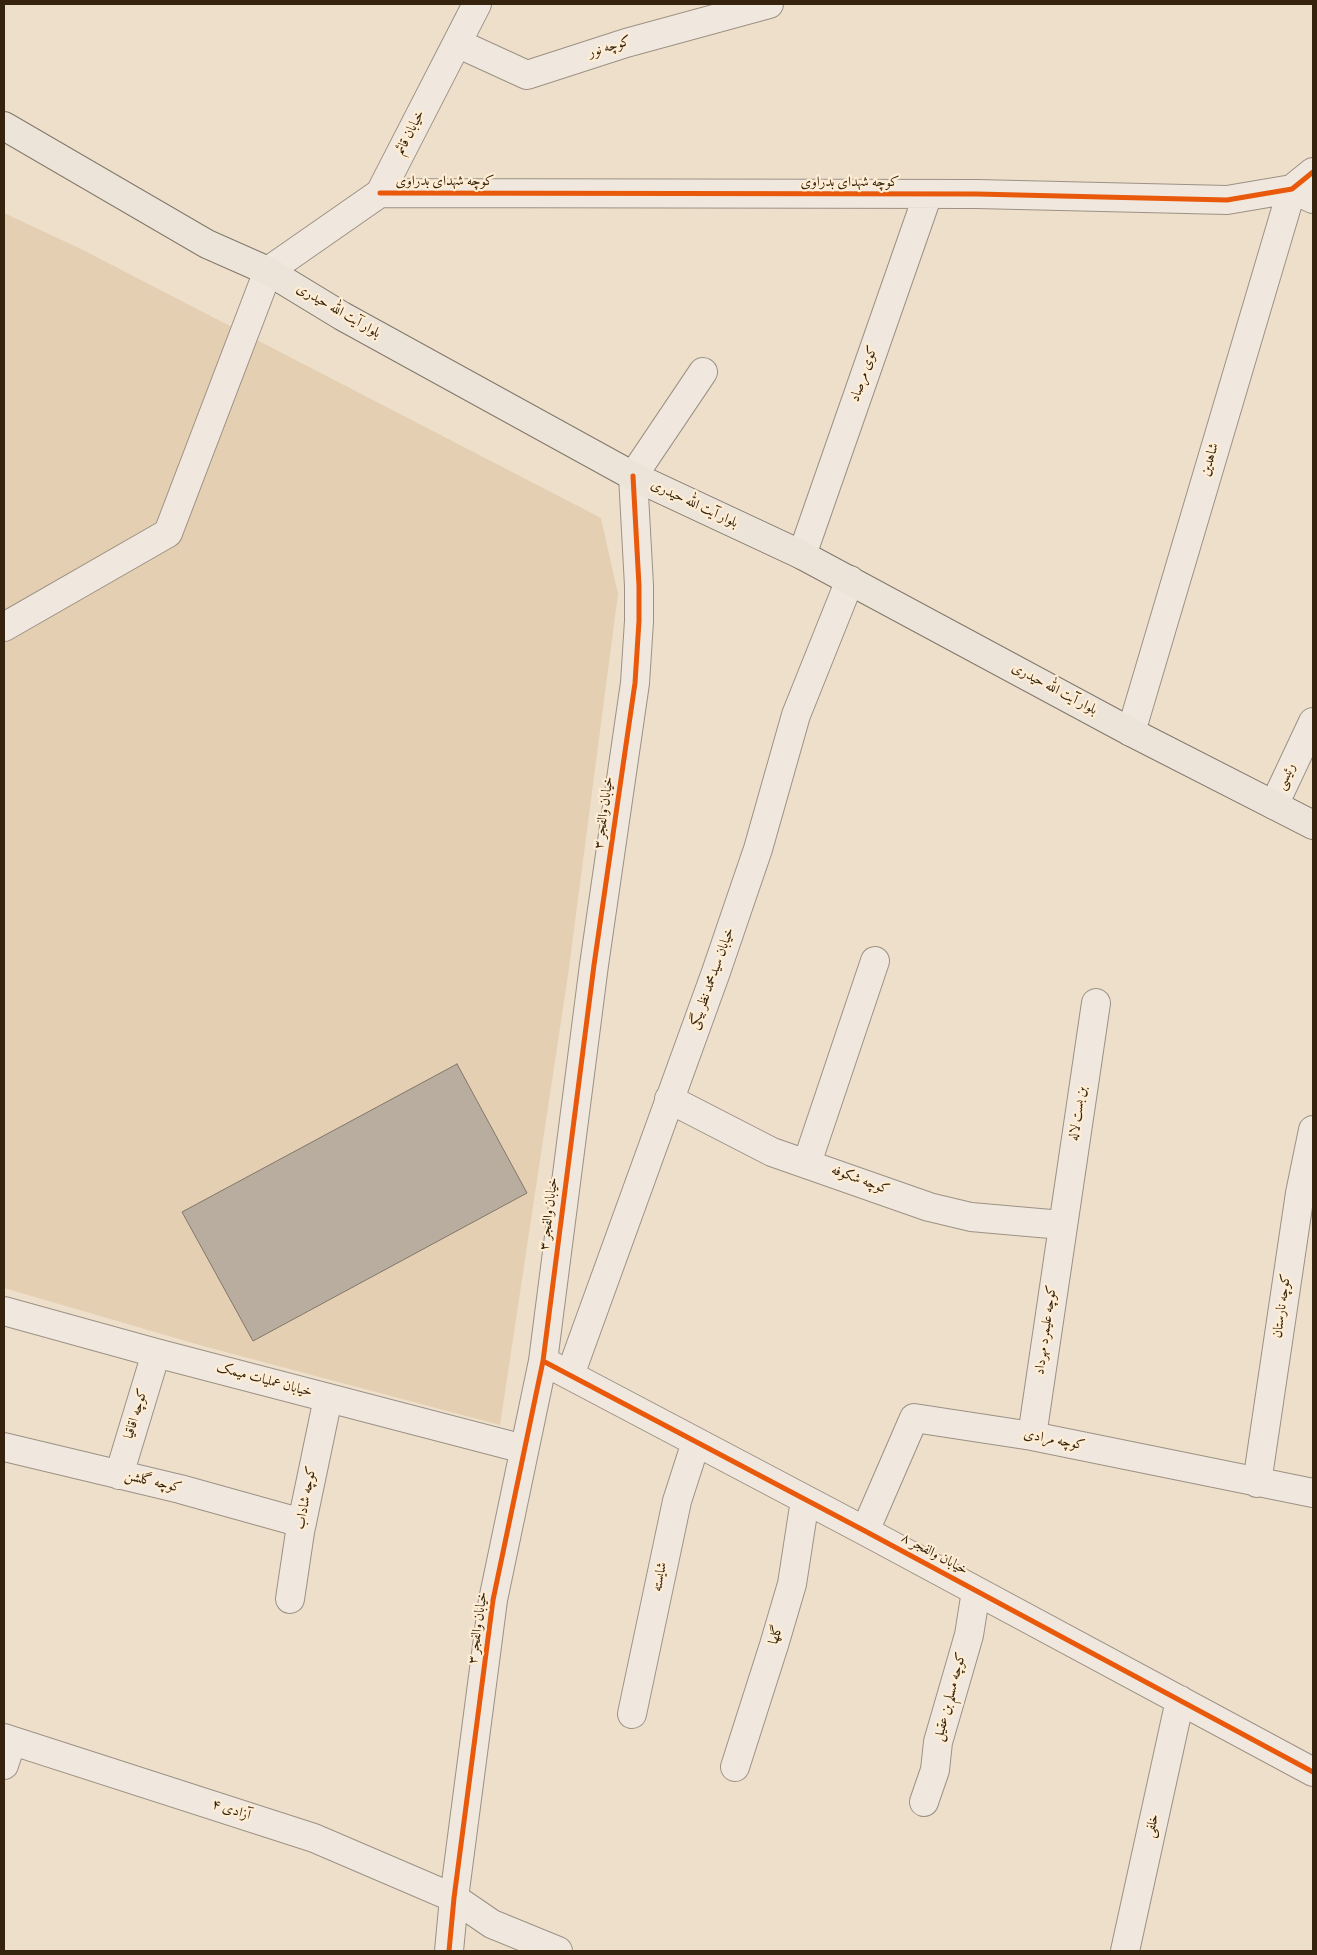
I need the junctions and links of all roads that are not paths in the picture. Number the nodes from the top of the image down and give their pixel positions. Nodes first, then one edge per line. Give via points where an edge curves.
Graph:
1 (477, 4) edge
2 (769, 4) edge
3 (457, 43) junction
4 (4, 126) edge
5 (1313, 172) edge
6 (380, 193) junction
7 (928, 194) junction
8 (1302, 194) edge
9 (268, 271) junction
10 (703, 372) dead end
11 (633, 476) junction
12 (802, 555) junction
13 (850, 580) junction
14 (4, 627) edge
15 (1313, 722) edge
16 (1131, 732) junction
17 (1274, 805) junction
18 (1313, 825) edge
19 (875, 961) dead end
20 (1096, 1003) dead end
21 (669, 1099) junction
22 (1313, 1130) edge
23 (808, 1163) junction
24 (1062, 1225) junction
25 (4, 1311) edge
26 (156, 1353) junction
27 (543, 1361) junction
28 (570, 1375) junction
29 (328, 1398) junction
30 (1032, 1436) junction
31 (696, 1442) junction
32 (4, 1447) edge
33 (524, 1449) junction
34 (119, 1475) junction
35 (1257, 1483) junction
36 (1313, 1494) edge
37 (806, 1500) junction
38 (302, 1523) junction
39 (865, 1531) junction
40 (976, 1591) junction
41 (290, 1598) dead end
42 (1180, 1700) junction
43 (632, 1714) dead end
44 (7, 1748) edge
45 (735, 1767) dead end
46 (1313, 1772) edge
47 (924, 1802) dead end
48 (454, 1898) junction
49 (450, 1951) edge
50 (558, 1951) edge
51 (1125, 1951) edge

1 - 3 street, خیابان قائم
2 - 3 street, کوچه نور via 626,43 527,75
3 - 6 street, خیابان قائم
4 - 9 main road, بلوار آیت الله حیدری via 208,244
5 - 8 street, کوچه شهدای بدراوی
6 - 7 street, کوچه شهدای بدراوی
6 - 9 street, خیابان قائم
7 - 8 street, کوچه شهدای بدراوی via 1227,200
7 - 12 street, کوی مرصاد
8 - 16 street, شاهدین
9 - 11 main road, بلوار آیت الله حیدری via 342,316
9 - 14 street via 168,533
10 - 11 street
11 - 12 main road, بلوار آیت الله حیدری
11 - 27 street, خیابان والفجر ۳ via 639,603 636,683 593,975
12 - 13 main road, بلوار آیت الله حیدری
13 - 16 main road, بلوار آیت الله حیدری
13 - 21 street, خیابان سیدمحمد نظر بیگی via 796,715 758,849
15 - 17 street, رئیسی
16 - 17 main road, بلوار آیت الله حیدری
17 - 18 main road, بلوار آیت الله حیدری
19 - 23 street
20 - 24 street, بن بست لاله
21 - 23 street, کوچه شکوفه via 772,1152
21 - 28 street, خیابان سیدمحمد نظر بیگی
22 - 35 street, کوچه نارستان via 1300,1193
23 - 24 street, کوچه شکوفه via 951,1213 1000,1221
24 - 30 street, کوچه علیمرد مهرداد
25 - 26 street, خیابان عملیات میمک
26 - 29 street, خیابان عملیات میمک
26 - 34 street, کوچه اقاقیا
27 - 28 street, خیابان والفجر ۸
27 - 33 street, خیابان والفجر ۳
28 - 31 street, خیابان والفجر ۸
29 - 33 street, خیابان عملیات میمک
29 - 38 street, کوچه شاداب
30 - 35 street, کوچه مرادی
30 - 39 street, کوچه مرادی via 914,1418
31 - 37 street, خیابان والفجر ۸
31 - 43 street, شایسته via 677,1502
32 - 34 street, کوچه گلشن
33 - 48 street, خیابان والفجر ۳ via 493,1600
34 - 38 street, کوچه گلشن
35 - 36 street, کوچه مرادی
37 - 39 street, خیابان والفجر ۸
37 - 45 street, گلها via 792,1584
38 - 41 street, کوچه شاداب
39 - 40 street, خیابان والفجر ۸
40 - 42 street, خیابان والفجر ۸
40 - 47 street, کوچه مسلم بن عقیل via 969,1635
42 - 46 street, خیابان والفجر ۸
42 - 51 street, خلفی
44 - 48 street, آزادی ۴ via 314,1838
48 - 49 street, خیابان والفجر ۳
48 - 50 street, آزادی ۴ via 492,1924

